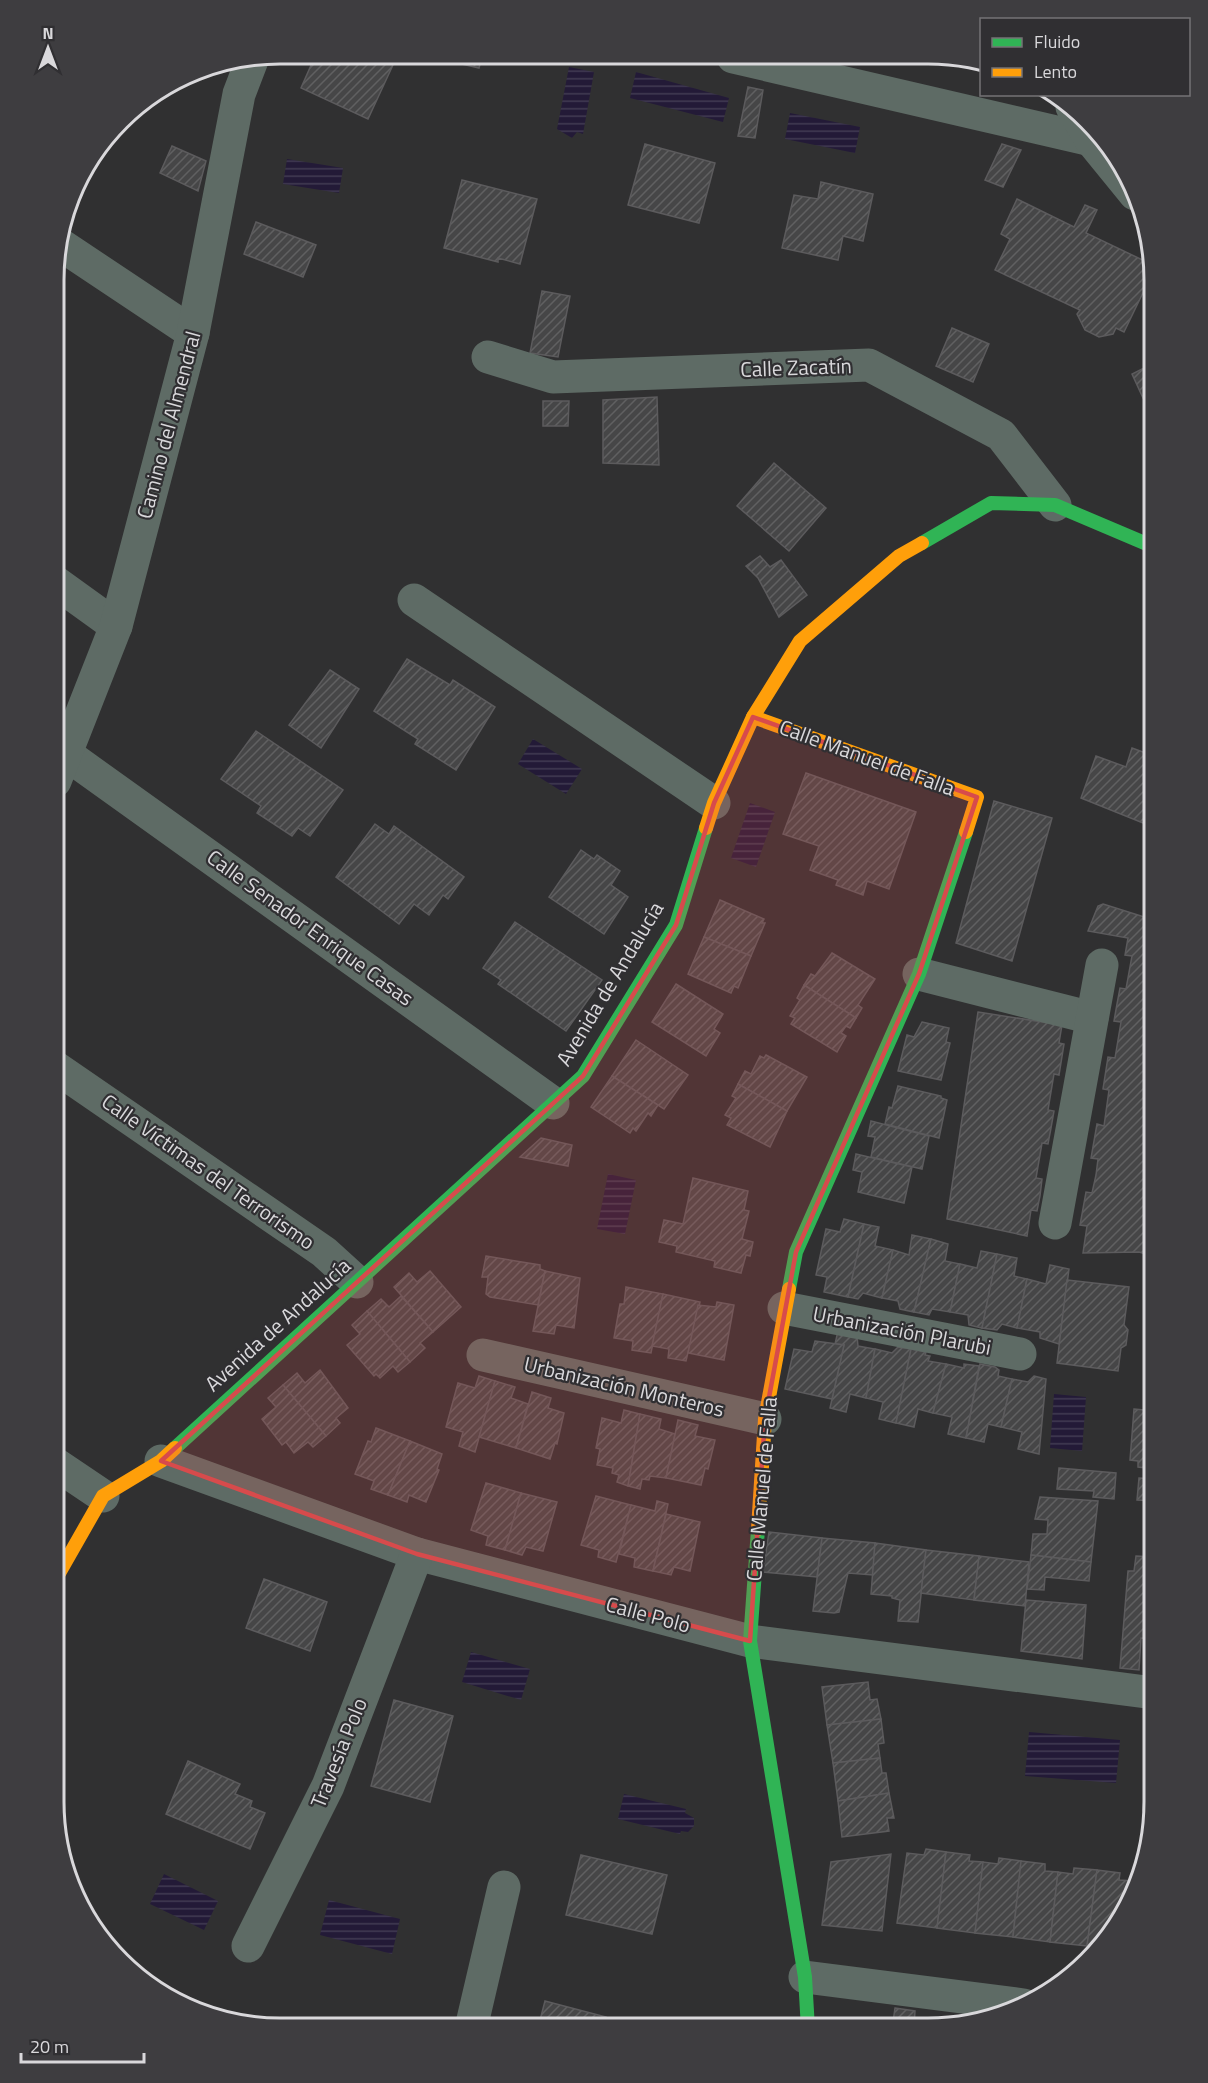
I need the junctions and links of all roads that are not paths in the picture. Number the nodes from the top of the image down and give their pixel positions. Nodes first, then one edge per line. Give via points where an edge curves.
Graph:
1 (763, 64) edge
2 (250, 67) edge
3 (1091, 140) joint
4 (1105, 157) edge
5 (67, 249) edge
6 (193, 333) junction
7 (488, 357) dead end
8 (1055, 505) junction
9 (1144, 543) edge
10 (64, 588) edge
11 (414, 600) dead end
12 (116, 626) junction
13 (753, 717) junction
14 (64, 760) edge
15 (64, 770) edge
16 (714, 802) junction
17 (1102, 965) dead end
18 (919, 974) junction
19 (1092, 1018) junction
20 (64, 1073) edge
21 (553, 1103) junction
22 (1055, 1223) dead end
23 (357, 1282) junction
24 (784, 1308) junction
25 (1020, 1354) dead end
26 (483, 1355) dead end
27 (765, 1419) junction
28 (161, 1461) junction
29 (64, 1470) edge
30 (102, 1496) junction
31 (417, 1554) junction
32 (64, 1564) edge
33 (750, 1641) junction
34 (1144, 1692) edge
35 (504, 1887) dead end
36 (248, 1946) dead end
37 (805, 1977) junction
38 (1008, 2003) edge
39 (473, 2019) edge
40 (807, 2019) edge

1 - 3 street
2 - 6 street, Camino del Almendral via 239,94
3 - 4 street
5 - 6 street
6 - 12 street, Camino del Almendral
7 - 8 street, Calle Zacatín via 554,377 869,365 1001,435
8 - 9 street, Avenida de Andalucía
8 - 13 street, Avenida de Andalucía via 991,503 899,556 800,641
10 - 12 street
11 - 16 street
12 - 14 street, Camino del Almendral
13 - 16 street, Avenida de Andalucía
13 - 18 street, Calle Manuel de Falla via 977,797
15 - 21 street, Calle Senador Enrique Casas
16 - 21 street, Avenida de Andalucía via 676,925 583,1076
17 - 19 street
18 - 19 street
18 - 24 street, Calle Manuel de Falla via 796,1252
19 - 22 street
20 - 23 street, Calle Víctimas del Terrorismo via 324,1252
21 - 23 street, Avenida de Andalucía
23 - 28 street, Avenida de Andalucía
24 - 25 street, Urbanización Plarubi
24 - 27 street, Calle Manuel de Falla
26 - 27 street, Urbanización Monteros
27 - 33 street, Calle Manuel de Falla
28 - 30 street, Avenida de Andalucía
28 - 31 street, Calle Polo
29 - 30 street
30 - 32 street
31 - 33 street, Calle Polo
31 - 36 street, Travesía Polo via 328,1786
33 - 34 street, Calle Polo
33 - 37 street, Calle Manuel de Falla
35 - 39 street
37 - 38 street
37 - 40 street, Calle Manuel de Falla

